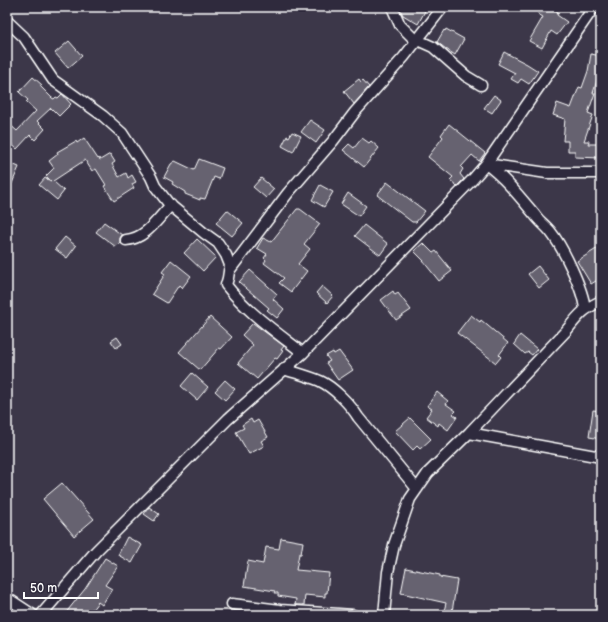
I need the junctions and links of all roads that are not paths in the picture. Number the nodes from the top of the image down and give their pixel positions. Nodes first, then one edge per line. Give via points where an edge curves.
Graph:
1 (392, 7) edge
2 (443, 7) edge
3 (594, 7) edge
4 (7, 21) edge
5 (418, 40) junction
6 (482, 85) dead end
7 (486, 164) junction
8 (601, 173) edge
9 (171, 205) junction
10 (126, 240) dead end
11 (228, 272) junction
12 (601, 301) edge
13 (585, 309) junction
14 (303, 353) junction
15 (284, 369) junction
16 (469, 433) junction
17 (601, 456) edge
18 (417, 489) junction
19 (7, 598) edge
20 (232, 604) dead end
21 (33, 615) edge
22 (41, 615) edge
23 (353, 615) edge
24 (384, 615) edge

1 - 5 street via 400,25
2 - 5 street
3 - 7 street
4 - 9 street via 24,37 53,80 122,133 155,186
5 - 6 street via 433,47 466,76
5 - 11 street via 354,112
7 - 8 street via 547,173
7 - 13 street via 515,191 550,231 569,264
7 - 14 street
9 - 10 street via 139,237
9 - 11 street via 218,243 230,265
11 - 14 street via 226,285 232,293 265,324
12 - 13 street
13 - 16 street
14 - 15 street
15 - 18 street via 328,385 352,407
15 - 22 street via 228,418 96,551
16 - 17 street
16 - 18 street via 428,474
18 - 24 street via 410,499 394,545 388,572
19 - 21 street
20 - 23 street

